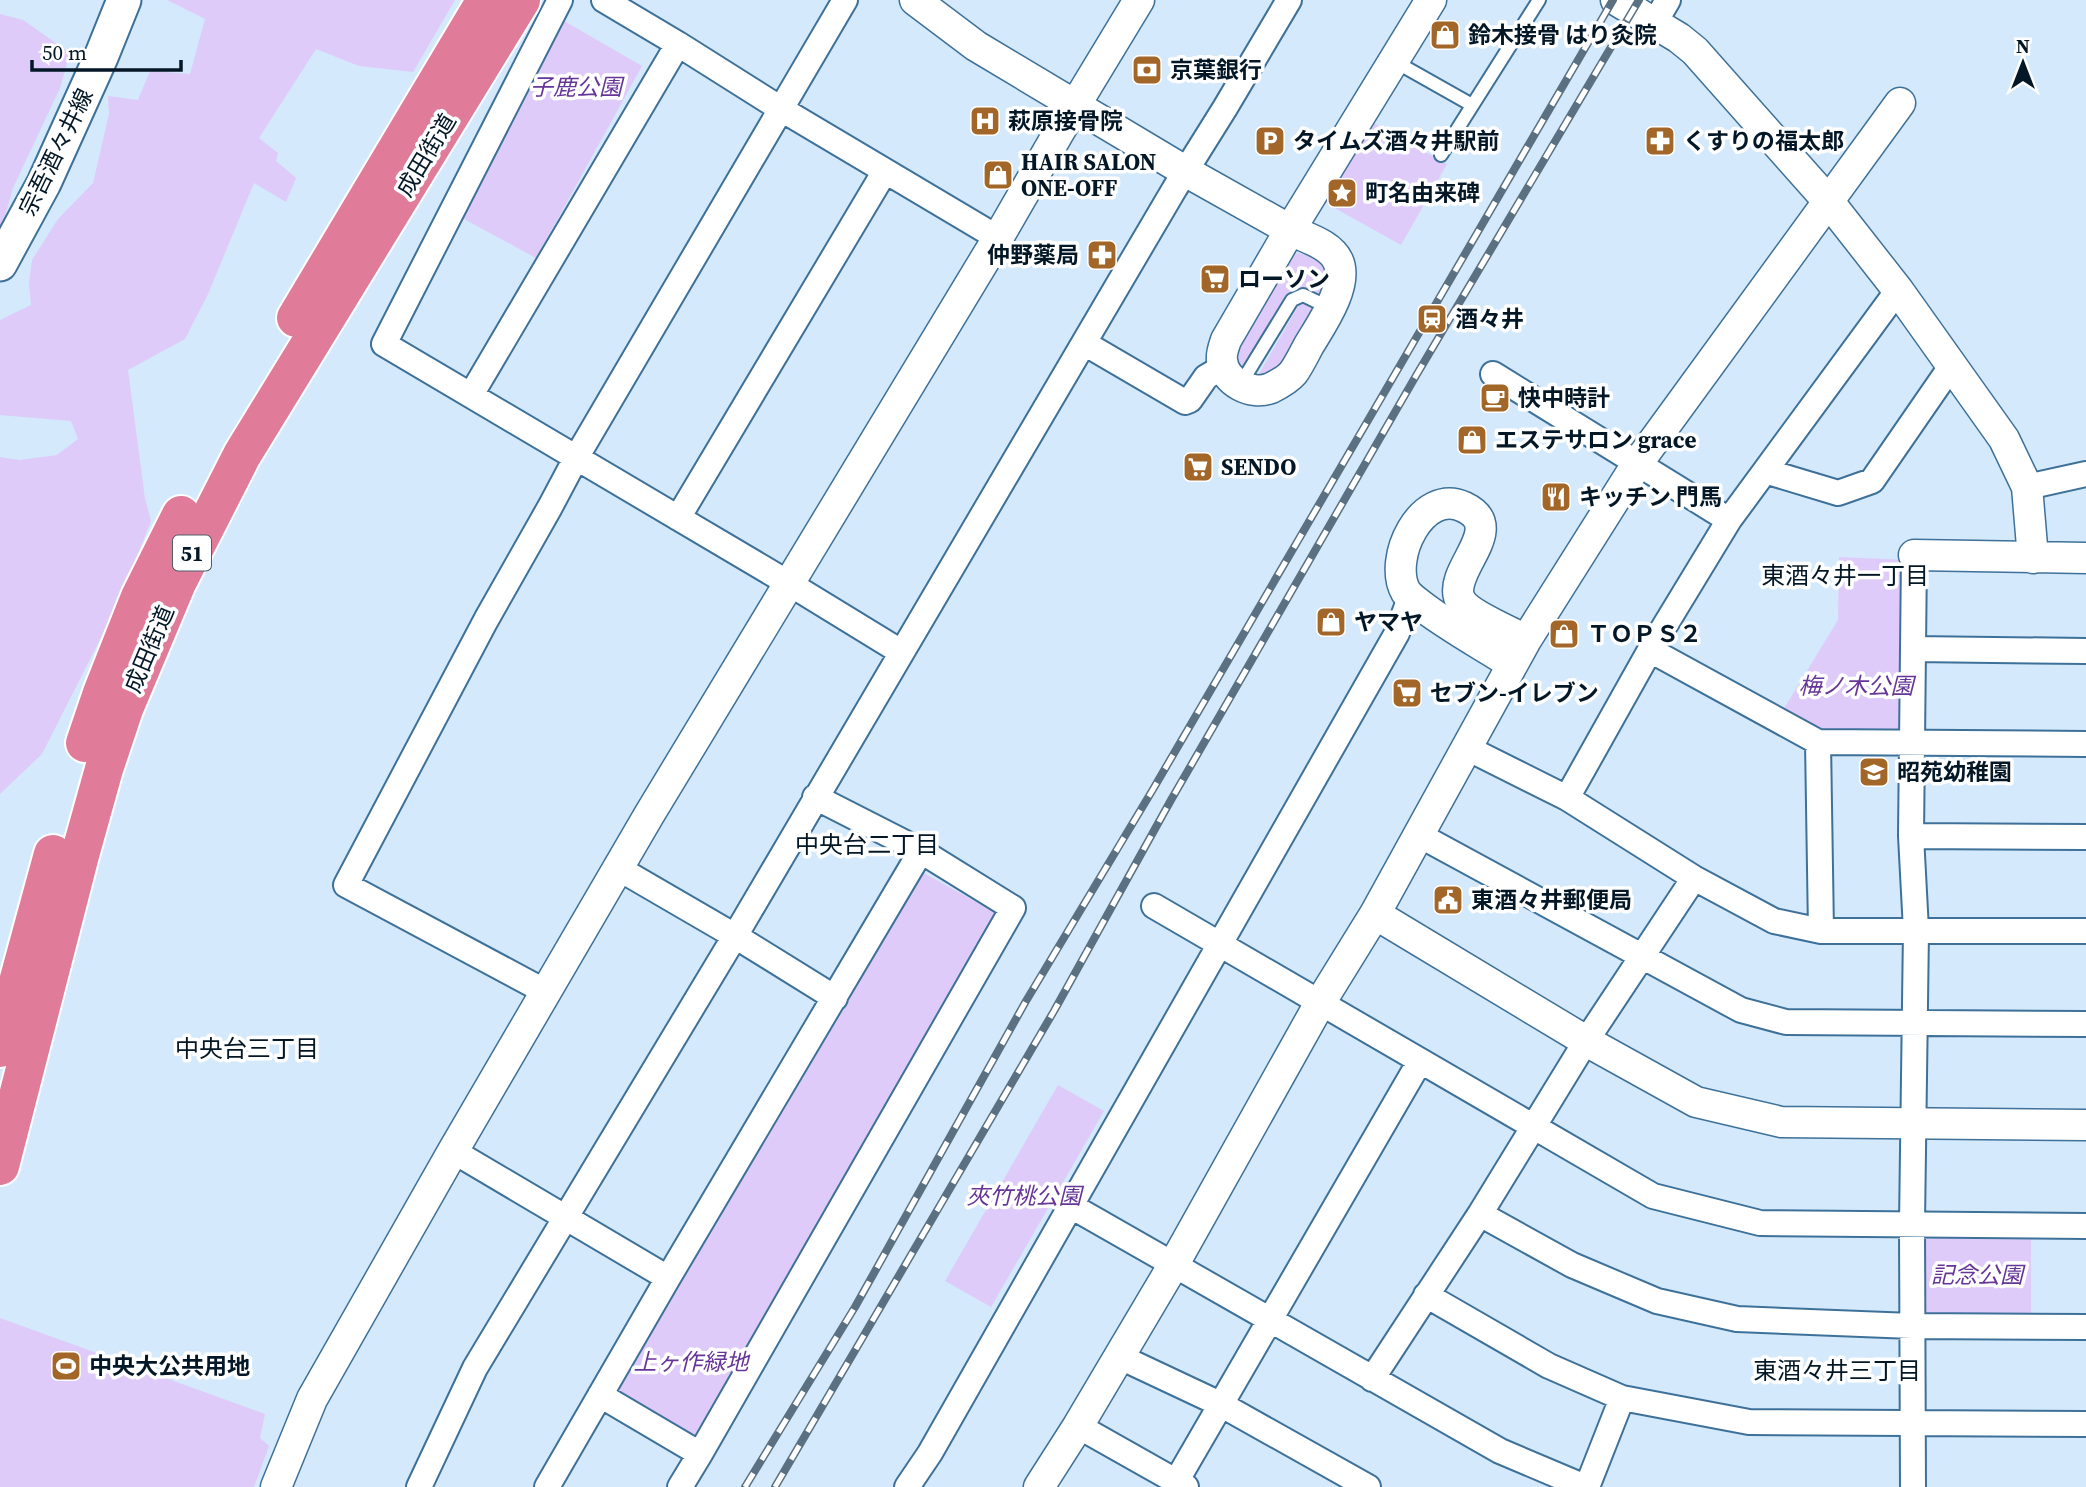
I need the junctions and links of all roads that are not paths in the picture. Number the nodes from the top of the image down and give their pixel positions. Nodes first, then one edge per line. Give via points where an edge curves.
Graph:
1 (124, 0) edge
2 (486, 0) edge
3 (521, 0) edge
4 (560, 0) edge
5 (604, 0) edge
6 (845, 0) edge
7 (915, 0) edge
8 (1139, 0) edge
9 (1289, 0) edge
10 (1430, 0) edge
11 (1539, 0) edge
12 (1616, 0) edge
13 (1661, 12) edge
14 (678, 44) junction
15 (1394, 61) junction
16 (1900, 103) dead end
17 (1075, 105) junction
18 (1472, 105) junction
19 (780, 109) junction
20 (1441, 155) dead end
21 (886, 171) junction
22 (1185, 171) junction
23 (1829, 202) junction
24 (1290, 230) junction
25 (998, 238) junction
26 (0, 264) edge
27 (1898, 290) junction
28 (1084, 343) junction
29 (1952, 365) junction
30 (1493, 374) dead end
31 (1232, 376) junction
32 (471, 395) junction
33 (576, 458) junction
34 (1637, 464) junction
35 (1765, 471) junction
36 (2086, 474) edge
37 (2027, 487) junction
38 (678, 518) junction
39 (1729, 520) junction
40 (1914, 555) joint
41 (2033, 558) junction
42 (2086, 558) edge
43 (790, 584) junction
44 (1409, 595) junction
45 (1913, 649) junction
46 (1650, 650) junction
47 (2086, 651) edge
48 (901, 652) junction
49 (1519, 652) junction
50 (1912, 741) junction
51 (1818, 742) junction
52 (2086, 744) edge
53 (1467, 748) junction
54 (815, 797) junction
55 (1567, 798) junction
56 (1419, 835) junction
57 (1911, 836) junction
58 (2086, 837) edge
59 (921, 851) junction
60 (618, 868) junction
61 (1694, 878) junction
62 (1154, 906) dead end
63 (1375, 914) junction
64 (1916, 930) junction
65 (1821, 931) junction
66 (2086, 931) edge
67 (735, 936) junction
68 (1221, 944) junction
69 (1642, 956) junction
70 (546, 992) junction
71 (835, 998) junction
72 (1320, 1003) junction
73 (1914, 1023) junction
74 (2086, 1024) edge
75 (1586, 1041) junction
76 (0, 1048) edge
77 (1420, 1061) junction
78 (1913, 1124) junction
79 (2086, 1125) edge
80 (1532, 1127) junction
81 (453, 1151) junction
82 (0, 1167) edge
83 (1071, 1206) junction
84 (1480, 1214) junction
85 (565, 1219) junction
86 (1912, 1224) junction
87 (2086, 1226) edge
88 (1174, 1264) junction
89 (668, 1278) junction
90 (1426, 1295) junction
91 (1269, 1320) junction
92 (1912, 1326) junction
93 (2086, 1327) edge
94 (1118, 1356) junction
95 (1372, 1378) junction
96 (600, 1395) junction
97 (1622, 1398) junction
98 (1220, 1404) junction
99 (1912, 1424) junction
100 (2086, 1424) edge
101 (1078, 1426) junction
102 (700, 1454) junction
103 (1178, 1485) edge
104 (276, 1487) edge
105 (419, 1487) edge
106 (547, 1487) edge
107 (680, 1487) edge
108 (907, 1487) edge
109 (1039, 1487) edge
110 (1368, 1487) edge
111 (1586, 1487) edge
112 (1913, 1487) edge

1 - 26 main road, 宗吾酒々井線 via 44,183
2 - 76 highway, 成田街道 / 51 via 196,487 140,597 83,750
3 - 82 highway, 成田街道 / 51 via 242,455 177,583 104,769
4 - 32 street via 384,344
5 - 14 street
6 - 19 street
7 - 17 street via 976,46
8 - 17 street
9 - 22 street
10 - 15 street
11 - 18 lane
12 - 13 street
13 - 23 street via 1679,38
14 - 19 street
14 - 32 street
15 - 18 lane
15 - 24 street
16 - 23 street
17 - 22 street
17 - 25 street
18 - 20 lane
19 - 21 street
19 - 33 street
21 - 25 street
21 - 38 street
22 - 24 street
22 - 28 street
23 - 27 street
23 - 34 street
24 - 31 street via 1226,340 1222,359
24 - 31 street via 1327,248 1338,261 1341,277 1330,308 1293,373 1282,382 1262,391
25 - 43 street
27 - 29 street
27 - 35 street
28 - 31 street via 1185,402 1206,377
28 - 48 street
29 - 35 street via 1872,481 1838,493
29 - 37 street via 2004,439
30 - 34 street
32 - 33 street
33 - 38 street
33 - 70 street via 346,884
34 - 39 street
34 - 49 street
35 - 39 street
36 - 37 street
37 - 41 street
38 - 43 street
39 - 46 street
40 - 41 street
40 - 45 street
41 - 42 street
43 - 48 street
43 - 60 street
44 - 49 street via 1434,615
44 - 49 street via 1401,577 1401,552 1412,529 1436,506 1464,507 1478,518 1482,529 1459,586 1459,598
44 - 68 street via 1397,633
45 - 47 street
45 - 50 street
46 - 51 street
46 - 55 street
48 - 54 street
49 - 53 street
50 - 51 street
50 - 52 street
50 - 57 street
51 - 65 street
53 - 55 street
53 - 56 street
54 - 59 street
54 - 67 street
55 - 61 street
56 - 63 street
56 - 69 street
57 - 58 street
57 - 64 street
59 - 71 street
59 - 102 street via 1013,908
60 - 67 street
60 - 70 street
61 - 65 street via 1774,921
61 - 69 street
62 - 68 street
63 - 72 street
63 - 75 street
64 - 65 street
64 - 66 street
64 - 73 street
67 - 71 street
67 - 85 street
68 - 72 street
68 - 83 street
69 - 73 street via 1741,1010 1786,1023
69 - 75 street
70 - 81 street
71 - 89 street
72 - 77 street
72 - 88 street
73 - 74 street
73 - 78 street
75 - 78 street via 1696,1102 1781,1122
75 - 80 street
77 - 80 street
77 - 91 street
78 - 79 street
78 - 86 street
80 - 84 street
80 - 86 street via 1653,1196 1746,1220
81 - 85 street
81 - 104 street via 312,1399
83 - 88 street
83 - 108 street
84 - 90 street
84 - 92 street via 1572,1265 1657,1301 1737,1320
85 - 89 street
85 - 105 street via 475,1368
86 - 87 street
86 - 92 street
88 - 91 street
88 - 94 street
89 - 96 street
90 - 95 street
90 - 97 street via 1549,1366
91 - 95 street
91 - 98 street
92 - 93 street
92 - 99 street
94 - 98 street
94 - 101 street
95 - 111 street via 1500,1451
96 - 102 street
96 - 106 street
97 - 99 street via 1749,1422
97 - 111 street
98 - 103 street
98 - 110 street
99 - 100 street
99 - 112 street
101 - 103 street
101 - 109 street
102 - 107 street

